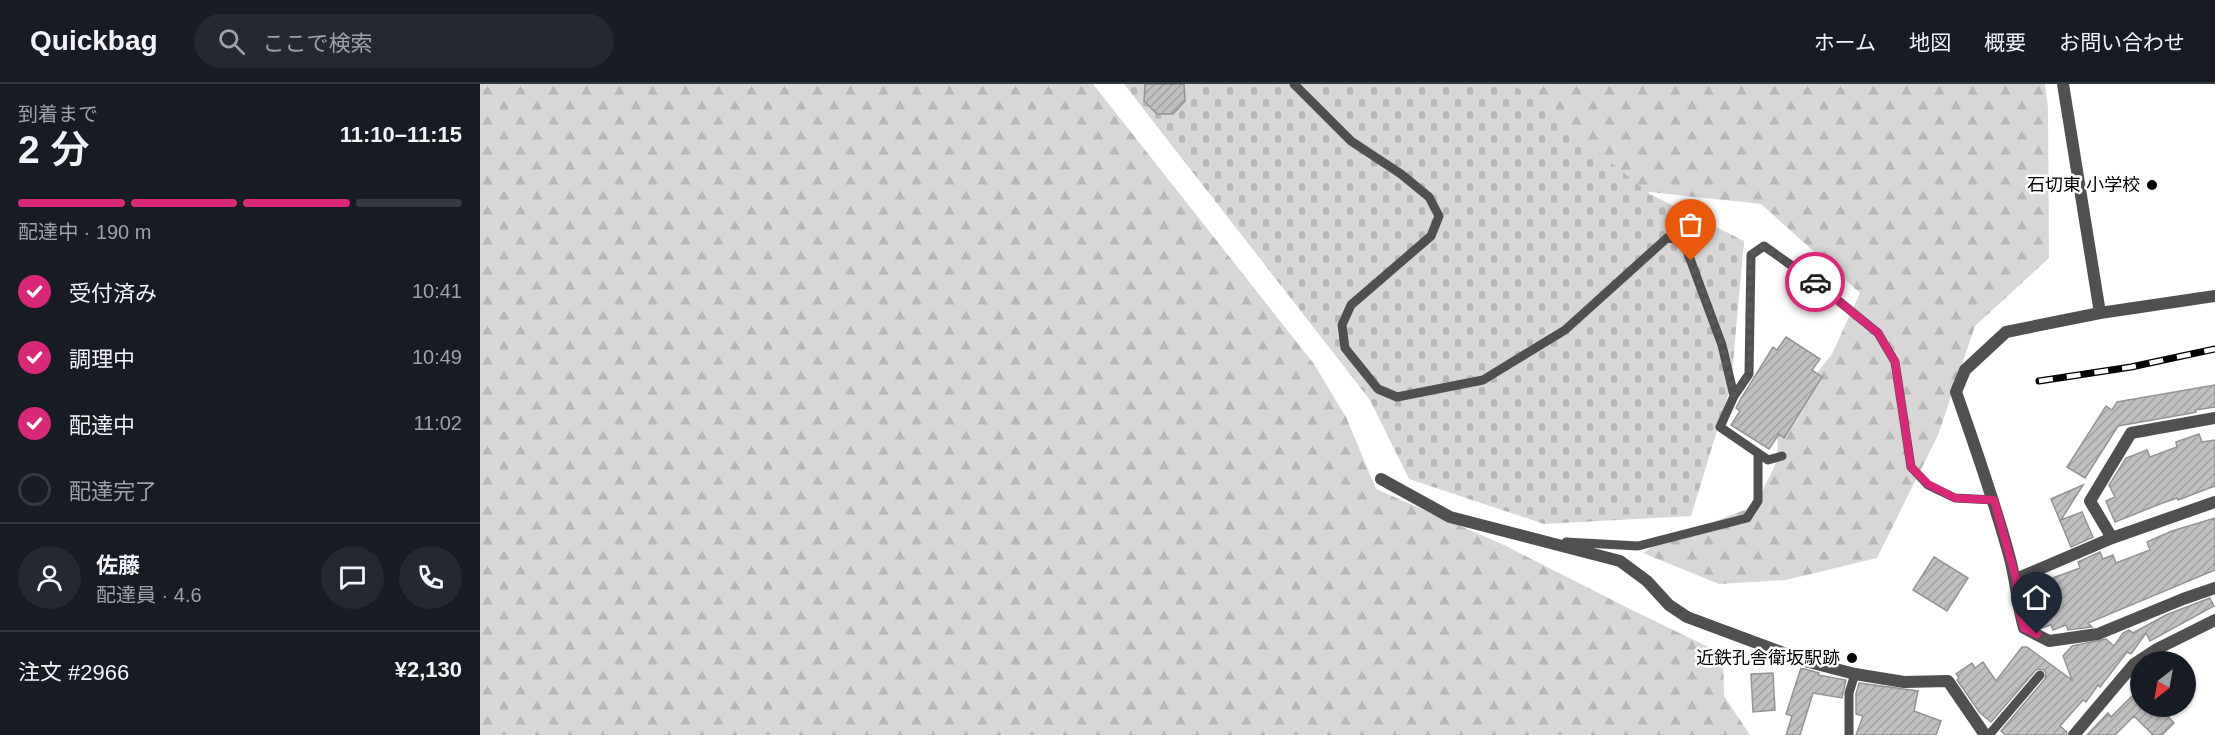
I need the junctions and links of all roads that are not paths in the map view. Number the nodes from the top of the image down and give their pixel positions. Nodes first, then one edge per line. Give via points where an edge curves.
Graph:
1 (1294, 84) edge
2 (2063, 84) edge
3 (2215, 296) edge
4 (2100, 313) junction
5 (1734, 396) junction
6 (2215, 418) edge
7 (1758, 453) junction
8 (1782, 456) dead end
9 (1381, 479) dead end
10 (1994, 500) junction
11 (2215, 502) edge
12 (1534, 537) junction
13 (2112, 538) junction
14 (2016, 579) junction
15 (2215, 588) edge
16 (2215, 620) edge
17 (1855, 674) junction
18 (2040, 675) dead end
19 (1849, 735) edge
20 (1987, 735) edge
21 (2074, 735) edge

1 - 5 lane via 1351,141 1429,197 1439,216 1431,236 1351,305 1342,325 1345,348 1378,389 1397,397 1484,380 1565,330 1667,238 1683,240 1722,345
2 - 4 street
3 - 4 street
4 - 10 street via 2006,332 1965,370 1956,392
5 - 7 lane via 1720,427
5 - 10 lane via 1749,374 1750,255 1764,246 1878,333 1895,362 1911,467 1928,484 1955,498
6 - 13 street via 2131,433 2091,501
7 - 8 lane via 1768,460
7 - 12 lane via 1758,501 1746,518 1638,546
9 - 12 street via 1450,517
10 - 14 street
11 - 13 street
12 - 17 street via 1620,561 1687,617 1804,661
13 - 14 street
14 - 15 street via 2024,628 2049,641 2098,634
16 - 21 street via 2134,664
17 - 19 lane via 1849,693
17 - 20 street via 1904,682 1948,681
18 - 20 lane

